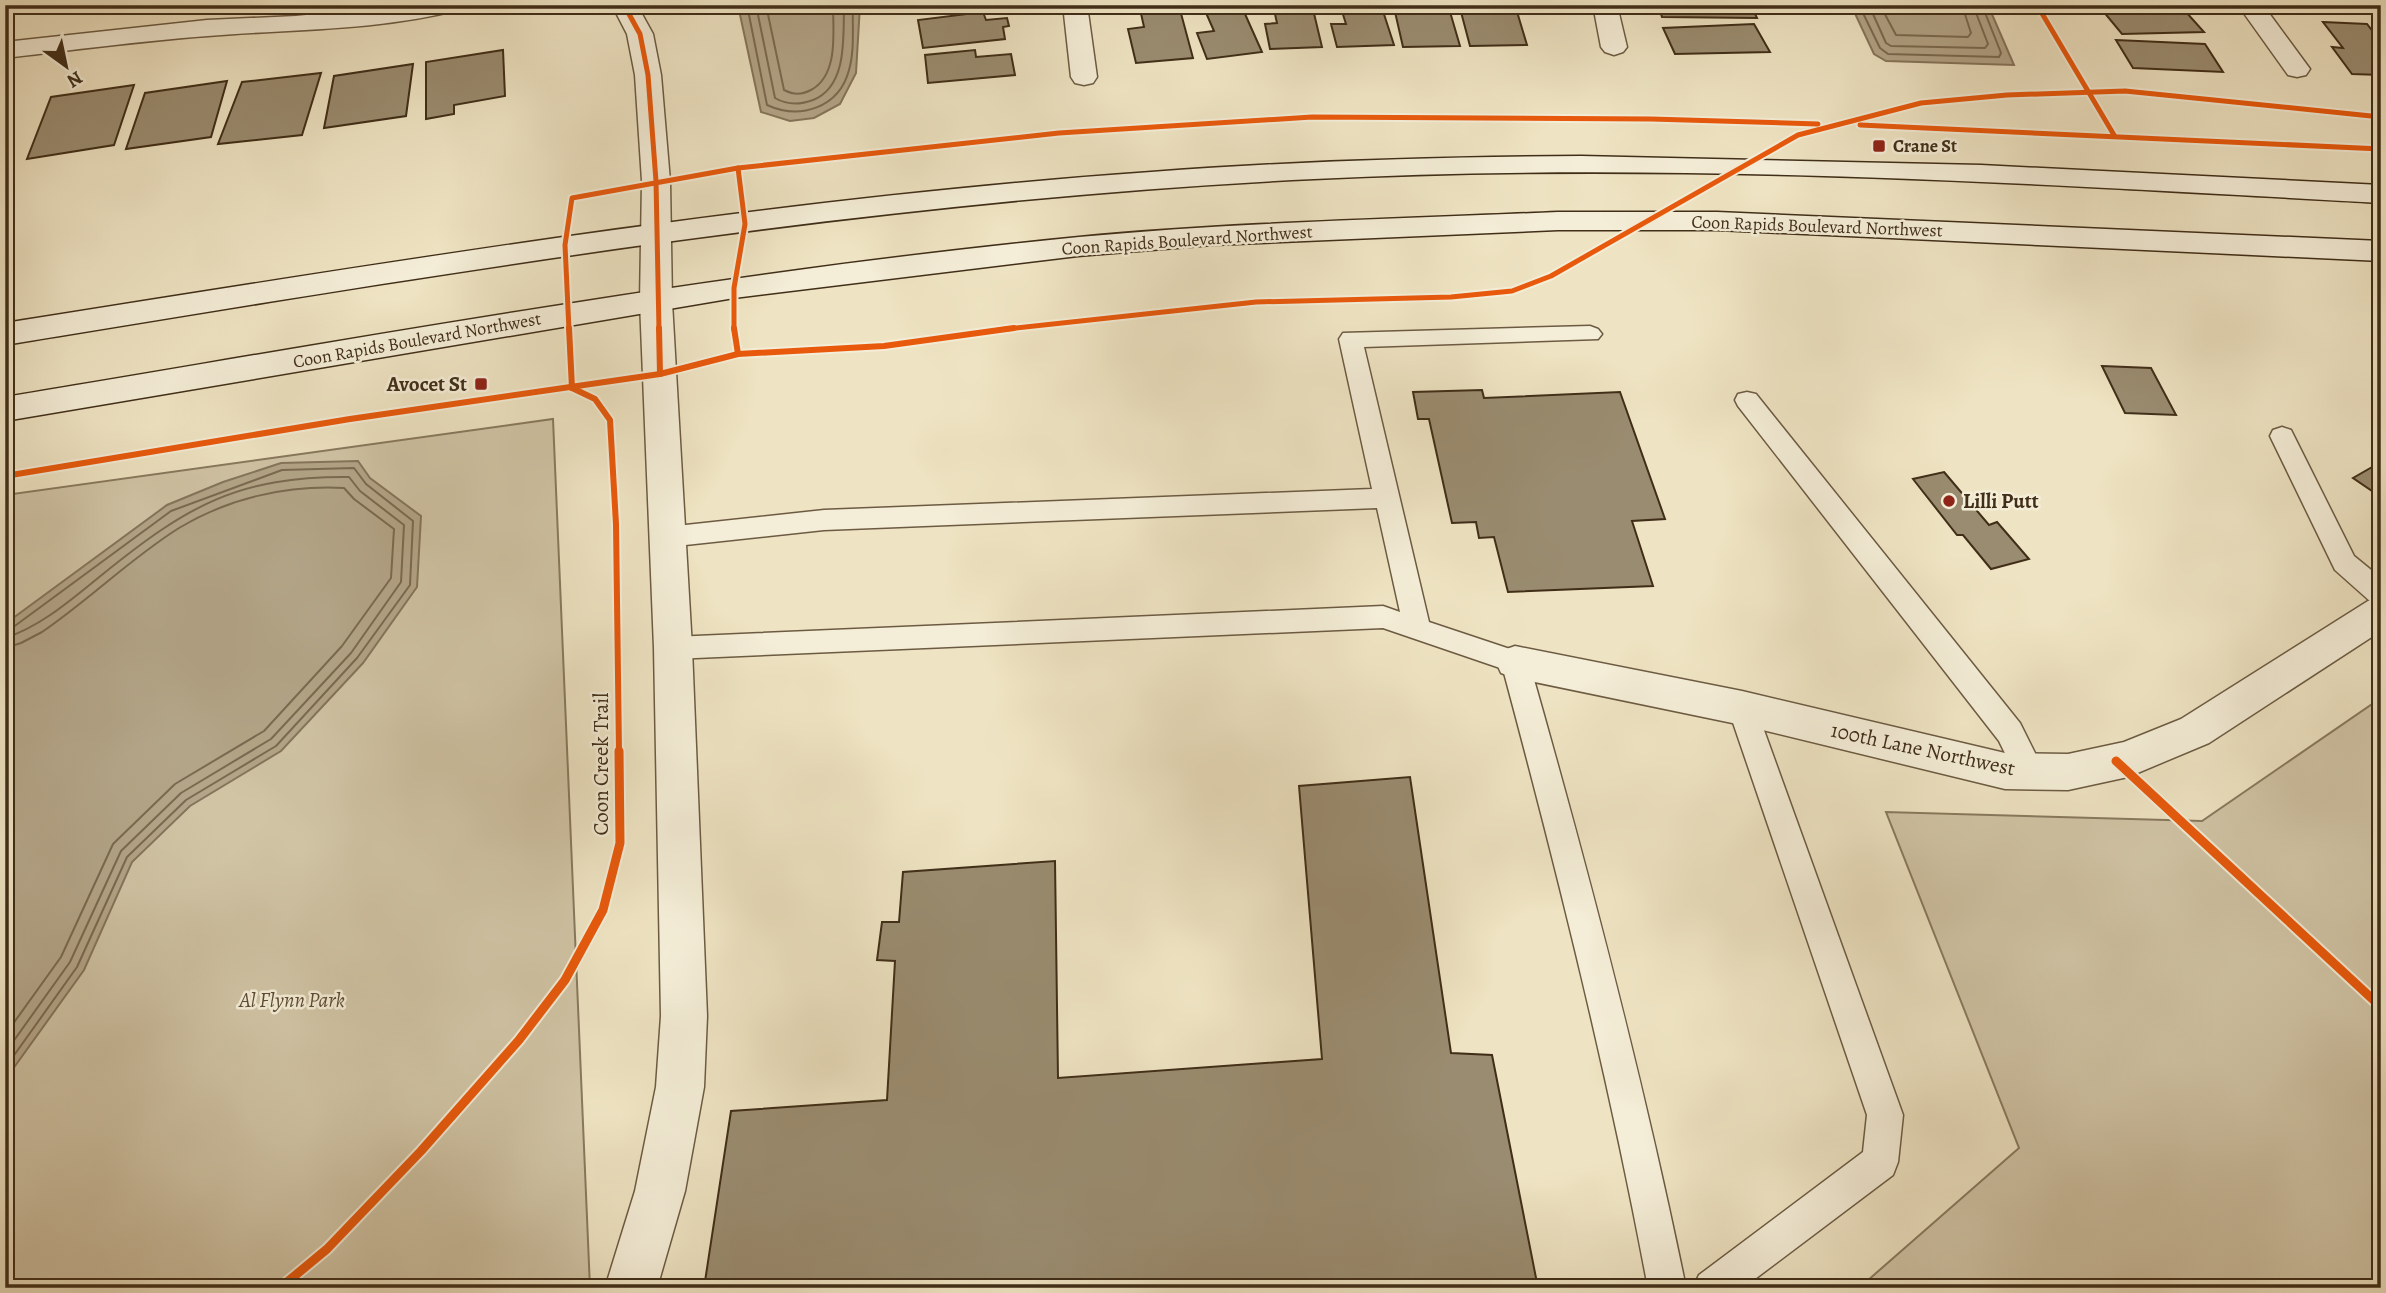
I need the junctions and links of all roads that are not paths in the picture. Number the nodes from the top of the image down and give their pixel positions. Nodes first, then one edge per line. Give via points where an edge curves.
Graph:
1 (449, 5) edge
2 (624, 5) edge
3 (1075, 5) edge
4 (1605, 5) edge
5 (2250, 5) edge
6 (1614, 47) dead end
7 (5, 50) edge
8 (2297, 69) dead end
9 (1084, 77) dead end
10 (2381, 194) edge
11 (657, 234) junction
12 (2381, 251) edge
13 (656, 302) junction
14 (5, 334) edge
15 (1591, 334) dead end
16 (1747, 400) dead end
17 (5, 409) edge
18 (2283, 436) dead end
19 (1388, 498) junction
20 (667, 537) junction
21 (2381, 594) edge
22 (2381, 612) edge
23 (1417, 628) junction
24 (673, 648) junction
25 (1515, 662) junction
26 (1742, 708) junction
27 (2029, 771) junction
28 (631, 1288) edge
29 (1667, 1288) edge
30 (1712, 1288) edge

1 - 7 main road via 388,15 207,28
2 - 11 main road via 640,34 648,75
3 - 9 main road
4 - 6 main road
5 - 8 main road
10 - 11 main road via 1790,165 1511,164 1150,180
11 - 13 main road
11 - 14 main road
12 - 13 main road, Coon Rapids Boulevard Northwest via 1717,221 1558,221 1334,229 1078,247
13 - 17 main road, Coon Rapids Boulevard Northwest
13 - 20 main road
15 - 19 lane via 1352,339
16 - 27 lane via 2010,732
18 - 21 lane via 2344,563
19 - 20 lane via 824,520
19 - 23 lane
20 - 24 main road
22 - 27 main road, 100th Lane Northwest via 2195,731 2128,759 2068,772
23 - 24 lane via 1383,617
23 - 25 lane
24 - 28 main road via 684,1016 680,1087 660,1191
25 - 26 main road, 100th Lane Northwest
25 - 29 lane via 1575,876
26 - 27 main road, 100th Lane Northwest via 2005,771
26 - 30 lane via 1885,1115 1880,1161

